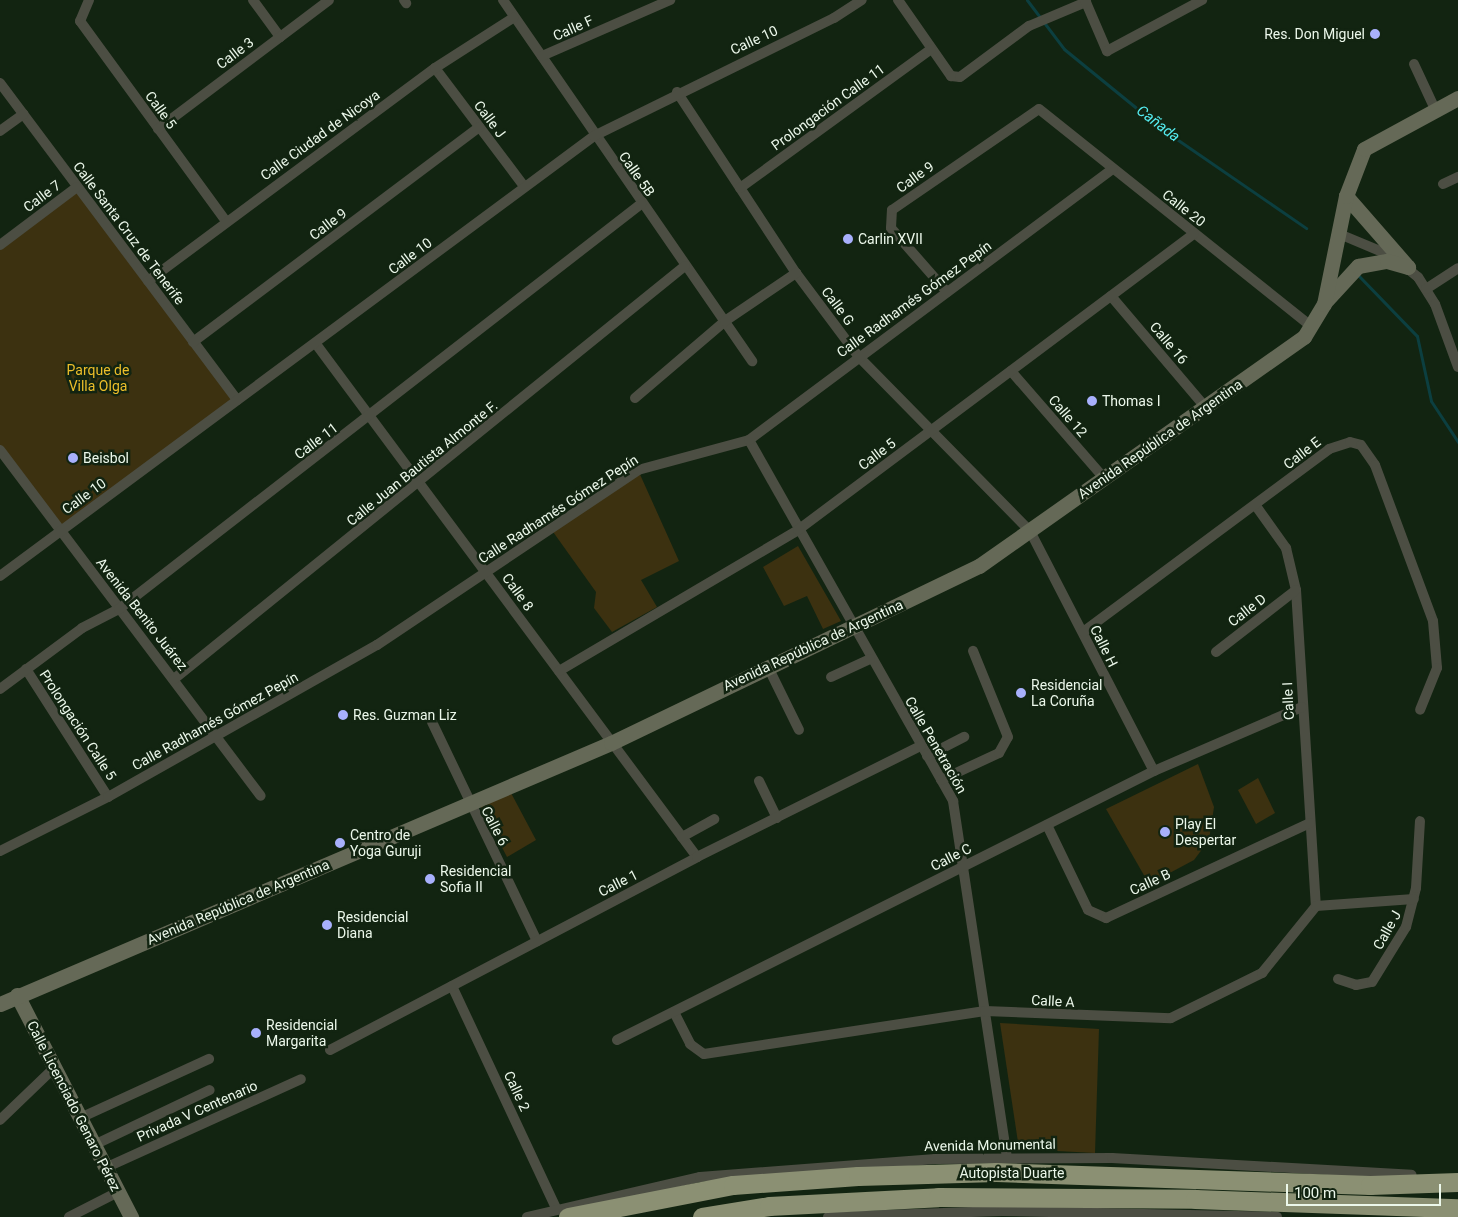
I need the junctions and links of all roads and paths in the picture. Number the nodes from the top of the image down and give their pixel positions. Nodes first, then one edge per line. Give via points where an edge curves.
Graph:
1 (89, 0) edge
2 (253, 0) edge
3 (329, 0) edge
4 (503, 0) edge
5 (670, 0) edge
6 (862, 0) edge
7 (898, 0) edge
8 (1202, 0) edge
9 (1086, 1) edge
10 (514, 18) junction
11 (280, 37) junction
12 (931, 49) junction
13 (542, 56) junction
14 (1414, 64) dead end
15 (435, 68) junction
16 (0, 83) edge
17 (677, 92) junction
18 (1458, 98) edge
19 (1039, 109) joint
20 (1435, 109) junction
21 (23, 114) junction
22 (479, 127) junction
23 (158, 129) junction
24 (0, 131) edge
25 (594, 136) junction
26 (1112, 169) junction
27 (1458, 177) edge
28 (1443, 184) dead end
29 (524, 186) junction
30 (77, 187) junction
31 (740, 188) junction
32 (1346, 196) junction
33 (642, 204) junction
34 (226, 220) junction
35 (1194, 234) junction
36 (1338, 234) junction
37 (0, 245) edge
38 (685, 266) junction
39 (1408, 267) junction
40 (1458, 268) edge
41 (796, 273) junction
42 (148, 281) junction
43 (1426, 289) junction
44 (947, 292) junction
45 (1111, 296) junction
46 (1324, 304) junction
47 (725, 321) junction
48 (1312, 327) junction
49 (193, 342) junction
50 (316, 344) junction
51 (858, 356) junction
52 (752, 361) dead end
53 (1458, 366) edge
54 (1011, 370) junction
55 (635, 398) dead end
56 (237, 400) junction
57 (1205, 407) junction
58 (370, 417) junction
59 (931, 430) junction
60 (749, 440) junction
61 (0, 450) edge
62 (1104, 478) junction
63 (420, 484) junction
64 (1256, 506) junction
65 (60, 530) junction
66 (798, 530) junction
67 (1030, 532) junction
68 (486, 572) junction
69 (0, 576) edge
70 (1296, 590) junction
71 (119, 609) junction
72 (851, 627) junction
73 (1083, 632) junction
74 (973, 652) dead end
75 (1216, 652) dead end
76 (870, 659) junction
77 (768, 667) junction
78 (26, 669) junction
79 (558, 671) junction
80 (831, 677) dead end
81 (174, 678) junction
82 (0, 689) edge
83 (1302, 707) junction
84 (1420, 710) dead end
85 (432, 722) dead end
86 (799, 730) dead end
87 (217, 736) junction
88 (964, 737) dead end
89 (611, 743) junction
90 (921, 746) junction
91 (927, 756) junction
92 (1154, 771) junction
93 (941, 780) junction
94 (759, 781) dead end
95 (262, 796) dead end
96 (108, 797) junction
97 (469, 806) junction
98 (777, 818) junction
99 (714, 819) dead end
100 (1420, 821) dead end
101 (1310, 823) junction
102 (1047, 825) junction
103 (682, 837) junction
104 (0, 851) edge
105 (697, 857) junction
106 (964, 866) junction
107 (1414, 899) junction
108 (1316, 906) junction
109 (537, 941) junction
110 (1338, 979) dead end
111 (452, 986) junction
112 (17, 995) junction
113 (0, 1004) edge
114 (985, 1011) junction
115 (674, 1012) junction
116 (617, 1040) dead end
117 (330, 1050) dead end
118 (209, 1059) dead end
119 (54, 1068) junction
120 (301, 1079) dead end
121 (210, 1090) dead end
122 (80, 1118) junction
123 (0, 1120) edge
124 (94, 1145) junction
125 (1007, 1158) junction
126 (105, 1168) junction
127 (1458, 1181) edge
128 (118, 1192) junction
129 (867, 1200) junction
130 (1233, 1200) junction
131 (1458, 1208) edge
132 (824, 1210) edge
133 (1205, 1212) edge
134 (562, 1213) edge
135 (848, 1216) edge
136 (69, 1217) edge
137 (131, 1217) edge
138 (528, 1217) edge
139 (702, 1217) edge
140 (1277, 1217) edge

1 - 23 street, Calle 5 via 80,13 85,29
2 - 11 street
3 - 11 street, Calle 3
4 - 10 street, Calle 5B
5 - 13 street, Calle F
6 - 17 street, Calle 10 via 834,18
7 - 12 street
8 - 9 street via 1107,50
9 - 12 street via 1029,26 960,77 951,76
10 - 13 street, Calle 5B
10 - 15 street, Calle Ciudad de Nicoya
11 - 23 street, Calle 3
12 - 31 street, Prolongación Calle 11
13 - 25 street, Calle 5B
14 - 20 street
15 - 22 street, Calle J
15 - 34 street, Calle Ciudad de Nicoya
16 - 21 street, Calle Santa Cruz de Tenerife
17 - 25 street, Calle 10
17 - 31 street, Calle G
18 - 20 main road, Avenida República de Argentina
19 - 26 street, Calle 20
19 - 44 street, Calle 9 via 892,210 891,228
20 - 32 main road, Avenida República de Argentina via 1364,149
21 - 24 street
21 - 30 street, Calle Santa Cruz de Tenerife
22 - 29 street, Calle J
22 - 49 street, Calle 9
23 - 34 street, Calle 5
25 - 29 street, Calle 10
25 - 33 street, Calle 5B
26 - 35 street, Calle 20
26 - 44 street, Calle Radhamés Gómez Pepín
27 - 28 street
29 - 50 street, Calle 10
30 - 37 street, Calle 7
30 - 42 street, Calle Santa Cruz de Tenerife
31 - 41 street, Calle G
32 - 36 main road, Avenida República de Argentina
32 - 39 main road
33 - 38 street, Calle 5B
33 - 58 street, Calle 11
34 - 42 street, Calle Ciudad de Nicoya
35 - 45 street, Calle 5
35 - 48 street, Calle 20
36 - 39 street via 1375,247
36 - 46 main road, Avenida República de Argentina
38 - 47 street, Calle 5B
38 - 63 street, Calle Juan Bautista Almonte F.
39 - 43 street
39 - 46 main road via 1387,260 1358,266
40 - 43 street
41 - 47 street
41 - 51 street, Calle G
42 - 49 street, Calle Santa Cruz de Tenerife
43 - 53 street
44 - 51 street, Calle Radhamés Gómez Pepín
45 - 54 street, Calle 5
45 - 57 street, Calle 16
46 - 48 main road, Avenida República de Argentina
47 - 52 street, Calle 5B
47 - 55 street
48 - 57 main road, Avenida República de Argentina
49 - 56 street, Calle Santa Cruz de Tenerife
50 - 56 street, Calle 10
50 - 58 street, Calle 8
51 - 59 street, Calle G
51 - 60 street, Calle Radhamés Gómez Pepín
54 - 59 street, Calle 5
54 - 62 street, Calle 12
56 - 65 street, Calle 10
57 - 62 main road, Avenida República de Argentina
58 - 63 street, Calle 8
58 - 71 street, Calle 11
59 - 66 street, Calle 5
59 - 67 street, Calle G
60 - 66 street, Calle Penetración
60 - 68 street, Calle Radhamés Gómez Pepín via 638,470
61 - 65 street, Avenida Benito Juárez
62 - 67 main road, Avenida República de Argentina
63 - 68 street, Calle 8
63 - 81 street, Calle Juan Bautista Almonte F.
64 - 70 street, Calle I via 1286,548
64 - 73 street, Calle E
64 - 84 street, Calle E via 1340,443 1361,445 1370,454 1433,621 1437,668
65 - 69 street, Calle 10
65 - 71 street, Avenida Benito Juárez
66 - 72 street, Calle Penetración
66 - 79 street, Calle 5
67 - 72 main road, Avenida República de Argentina via 979,566
67 - 73 street, Calle H
68 - 79 street, Calle 8
68 - 87 street, Calle Radhamés Gómez Pepín via 378,645
70 - 75 street, Calle D
70 - 83 street, Calle I
71 - 78 street, Calle 11
71 - 81 street, Avenida Benito Juárez
72 - 76 street, Calle Penetración
72 - 77 main road, Avenida República de Argentina
73 - 92 street, Calle H
74 - 93 street via 1008,737 999,752
76 - 80 street
76 - 90 street, Calle Penetración
77 - 86 street
77 - 89 main road, Avenida República de Argentina
78 - 82 street, Calle 11
78 - 96 street, Prolongación Calle 5
79 - 89 street, Calle 8
81 - 87 street, Avenida Benito Juárez
83 - 92 street, Calle C
83 - 101 street, Calle I
85 - 97 street, Calle 6
87 - 95 street, Avenida Benito Juárez
87 - 96 street, Calle Radhamés Gómez Pepín
88 - 91 street
89 - 97 main road, Avenida República de Argentina
89 - 103 street, Calle 8
90 - 91 street, Calle Penetración
90 - 98 street, Calle 1
91 - 93 street, Calle Penetración
92 - 102 street, Calle C
93 - 106 street, Calle Penetración via 956,810
94 - 98 street
96 - 104 street, Calle Radhamés Gómez Pepín
97 - 109 street, Calle 6
97 - 112 main road, Avenida República de Argentina
98 - 105 street, Calle 1
99 - 103 street
100 - 107 street, Calle J
101 - 102 street, Calle B via 1106,918 1088,910
101 - 108 street, Calle I
102 - 106 street, Calle C
103 - 105 street, Calle 8
105 - 109 street, Calle 1
106 - 114 street, Calle Penetración
106 - 115 street, Calle C
107 - 108 street
107 - 110 street, Calle J via 1406,927 1372,982 1356,986
108 - 114 street, Calle A via 1262,972 1171,1018
109 - 111 street, Calle 1
111 - 117 street, Calle 1
111 - 134 street, Calle 2
112 - 113 main road, Avenida República de Argentina
112 - 119 main road, Calle Licenciado Genaro Pérez
114 - 115 street, Calle A via 704,1054 690,1044
114 - 125 street, Calle Penetración
115 - 116 street, Calle C
118 - 122 street
119 - 122 main road, Calle Licenciado Genaro Pérez
119 - 123 street
120 - 126 street, Privada V Centenario
121 - 124 street
122 - 124 main road, Calle Licenciado Genaro Pérez
124 - 126 main road, Calle Licenciado Genaro Pérez
125 - 127 street, Avenida Monumental via 1112,1158
125 - 134 street, Avenida Monumental via 926,1159 725,1174
126 - 128 main road, Calle Licenciado Genaro Pérez
127 - 134 highway, Autopista Duarte via 1370,1185 996,1172 858,1176 733,1185
128 - 136 street
128 - 137 main road, Calle Licenciado Genaro Pérez
129 - 132 highway, Autopista Duarte
129 - 133 highway, Autopista Duarte
129 - 135 highway
130 - 131 highway, Autopista Duarte
130 - 133 highway, Autopista Duarte
130 - 133 highway
132 - 135 highway
132 - 139 highway, Autopista Duarte
133 - 135 street via 1002,1211
133 - 140 street
134 - 138 street, Avenida Monumental

